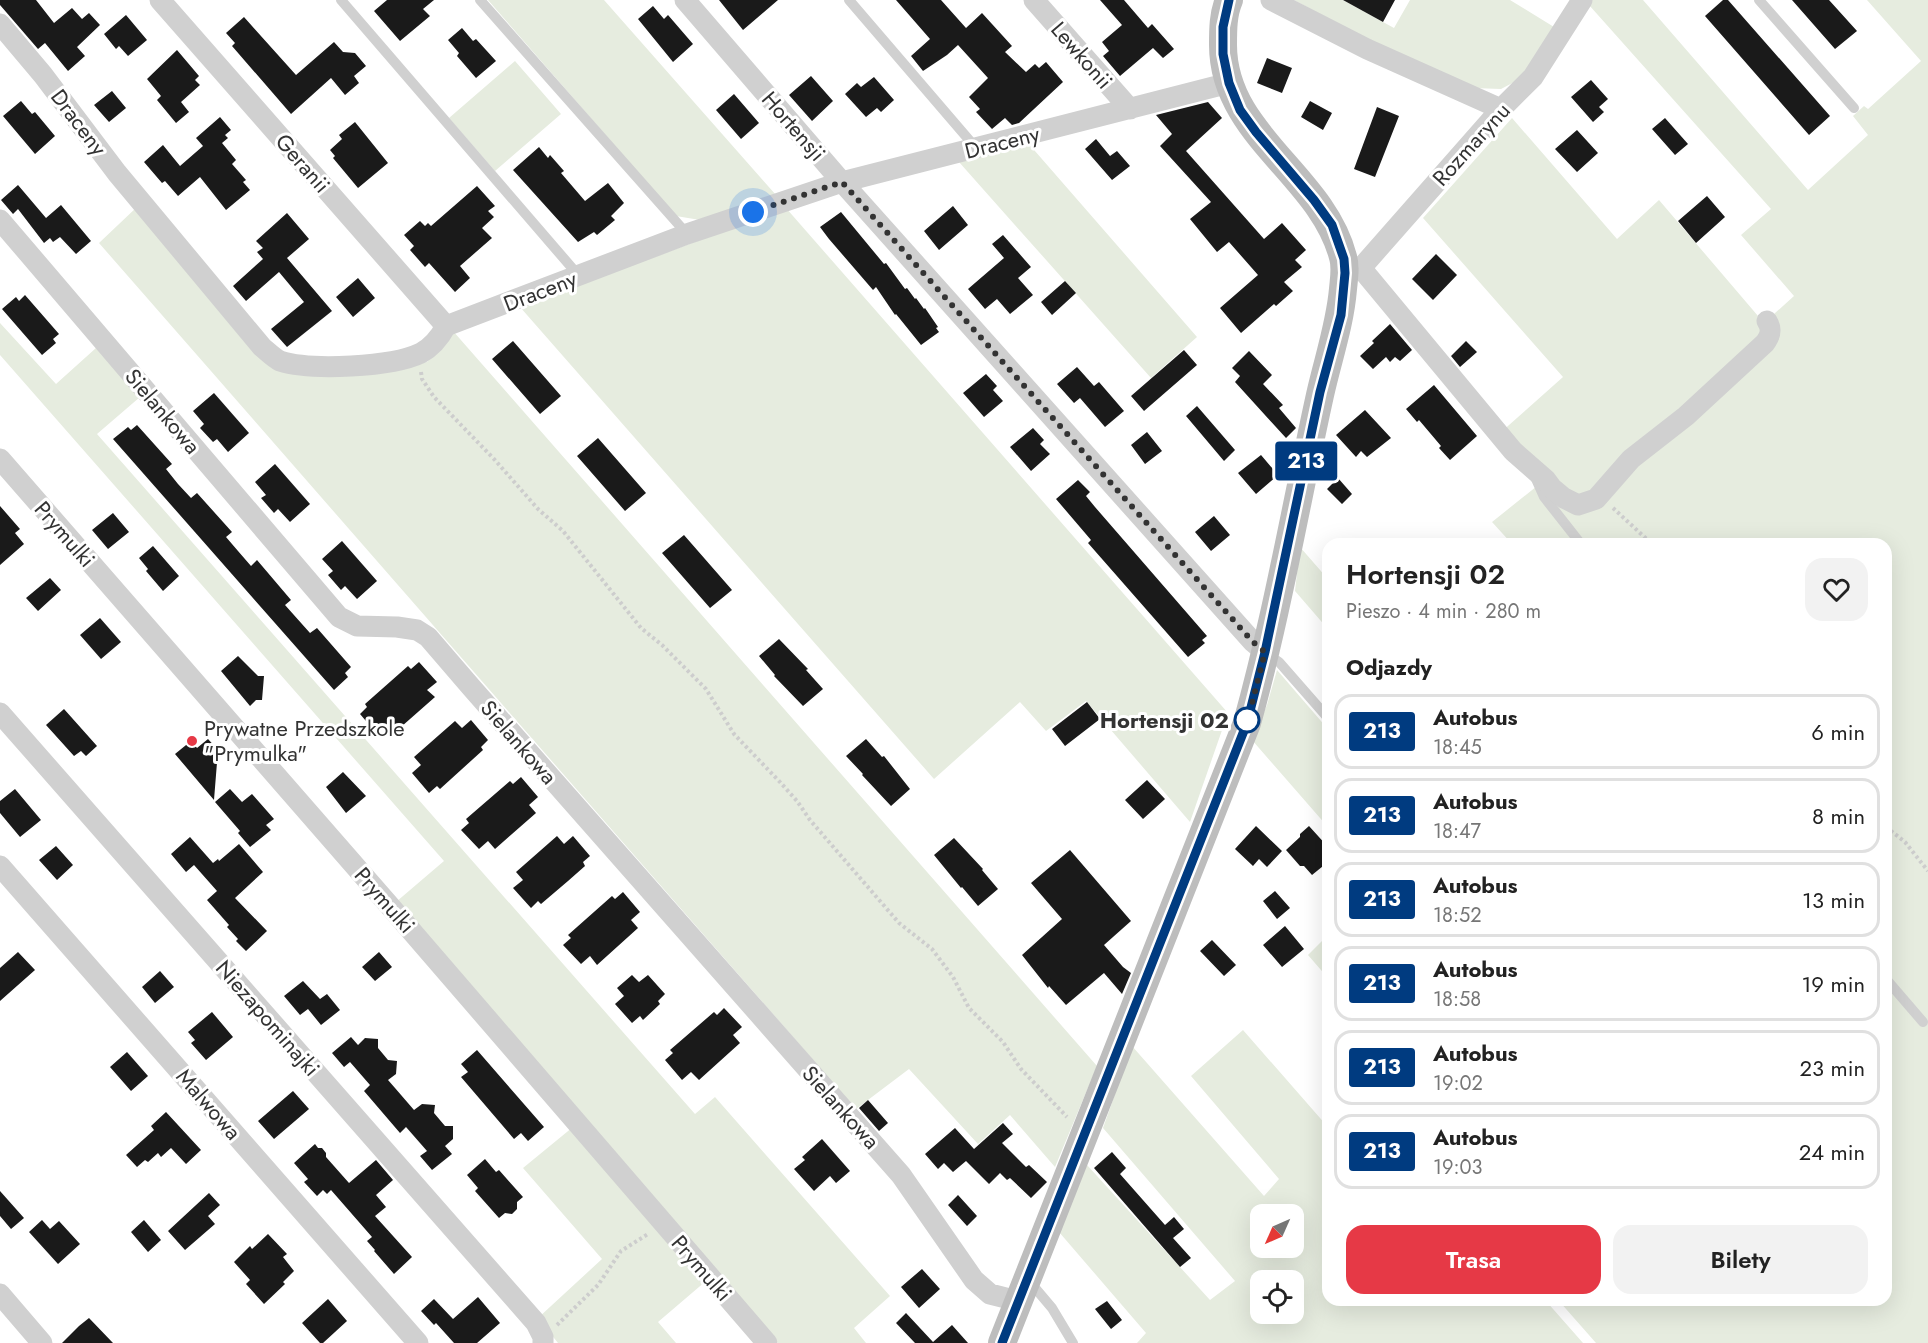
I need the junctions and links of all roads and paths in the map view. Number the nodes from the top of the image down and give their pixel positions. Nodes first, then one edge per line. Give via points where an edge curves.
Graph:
1 (160, 0) edge
2 (341, 0) edge
3 (480, 0) edge
4 (685, 0) edge
5 (849, 0) edge
6 (1034, 0) edge
7 (1229, 0) edge
8 (1271, 0) edge
9 (1582, 0) edge
10 (1759, 0) edge
11 (0, 24) edge
12 (1229, 83) junction
13 (1854, 108) dead end
14 (1130, 109) junction
15 (1501, 109) junction
16 (976, 148) junction
17 (842, 182) junction
18 (0, 219) edge
19 (687, 234) junction
20 (1353, 270) junction
21 (579, 276) junction
22 (1767, 321) dead end
23 (446, 326) junction
24 (422, 352) junction
25 (0, 459) edge
26 (1531, 467) junction
27 (1596, 499) junction
28 (1576, 538) edge
29 (1646, 538) edge
30 (1265, 652) junction
31 (1322, 711) edge
32 (0, 713) edge
33 (1892, 832) edge
34 (0, 866) edge
35 (1928, 871) edge
36 (1892, 986) edge
37 (1923, 1022) dead end
38 (1070, 1120) dead end
39 (664, 1223) junction
40 (1023, 1290) junction
41 (0, 1294) edge
42 (540, 1334) edge
43 (42, 1343) edge
44 (418, 1343) edge
45 (767, 1343) edge
46 (1002, 1343) edge
47 (1073, 1343) edge

1 - 23 street, Geranii
2 - 21 lane
3 - 19 lane
4 - 17 street, Hortensji
5 - 16 lane
6 - 14 street, Lewkonii
7 - 12 street via 1223,27
8 - 15 street
9 - 15 street, Rozmarynu via 1533,77
10 - 13 lane
11 - 24 street, Draceny via 155,219 262,347 278,360 302,366 341,366 387,362
12 - 14 street, Draceny
12 - 20 street via 1240,110 1332,225 1344,259
14 - 16 street, Draceny
15 - 20 street, Rozmarynu
16 - 17 street, Draceny
17 - 19 street, Draceny
17 - 30 street, Hortensji
18 - 40 street, Sielankowa via 339,617 357,626 408,628 428,637 901,1175 974,1280 990,1294
19 - 21 street, Draceny
20 - 26 street
20 - 30 street via 1320,392
21 - 23 street, Draceny
22 - 27 street via 1770,337 1765,343 1686,416 1631,459
23 - 24 street, Draceny
24 - 38 path via 422,380 434,397 563,531 641,628 706,689 734,734 797,801 899,923 932,949 969,1008
25 - 39 street, Prymulki
26 - 27 street via 1564,498 1578,505
26 - 28 lane via 1544,497
27 - 29 path via 1617,510
30 - 31 lane via 1279,662
30 - 40 street via 1247,723
32 - 42 street, Niezapominajki
33 - 35 path
34 - 44 street, Malwowa
36 - 37 lane
39 - 42 path via 621,1251 598,1285 560,1323
39 - 45 street, Prymulki
40 - 46 street
40 - 47 lane via 1052,1308
41 - 43 street

